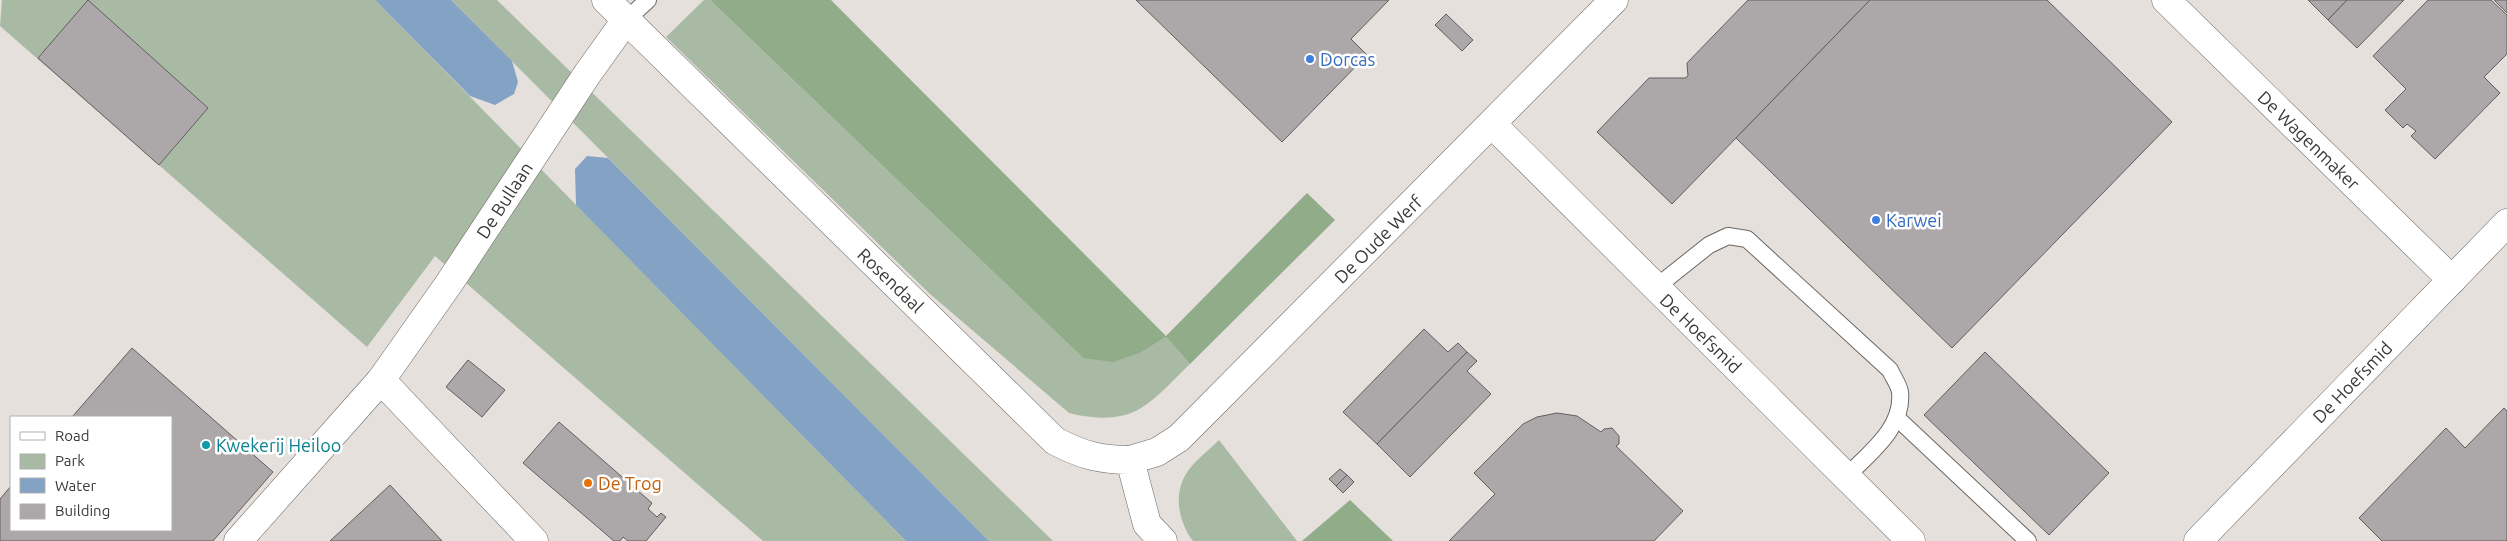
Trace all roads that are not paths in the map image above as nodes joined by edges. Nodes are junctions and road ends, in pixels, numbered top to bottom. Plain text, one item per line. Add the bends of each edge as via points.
1 (606, 0) edge
2 (648, 0) edge
3 (1614, 0) edge
4 (2166, 0) edge
5 (626, 20) junction
6 (1492, 124) junction
7 (2507, 222) edge
8 (2452, 280) junction
9 (1655, 288) junction
10 (381, 380) junction
11 (1898, 418) junction
12 (1130, 460) junction
13 (1847, 476) junction
14 (238, 541) edge
15 (534, 541) edge
16 (1163, 541) edge
17 (1911, 541) edge
18 (2028, 541) edge
19 (2198, 541) edge

1 - 5 street, Rosendaal
2 - 5 lane
3 - 6 street, De Oude Werf
4 - 8 street, De Wagenmaker
5 - 10 street, De Bullaan
5 - 12 street, Rosendaal via 1055,440 1079,453 1106,460
6 - 9 street, De Hoefsmid
6 - 12 street, De Oude Werf via 1179,438 1157,452
7 - 8 street, De Hoefsmid
8 - 19 street, De Hoefsmid
9 - 11 lane via 1709,244 1728,236 1747,239 1890,370 1900,391
9 - 13 street, De Hoefsmid
10 - 14 street, De Bullaan
10 - 15 street
11 - 13 lane
11 - 18 lane
12 - 16 street via 1148,524
13 - 17 street, De Hoefsmid

